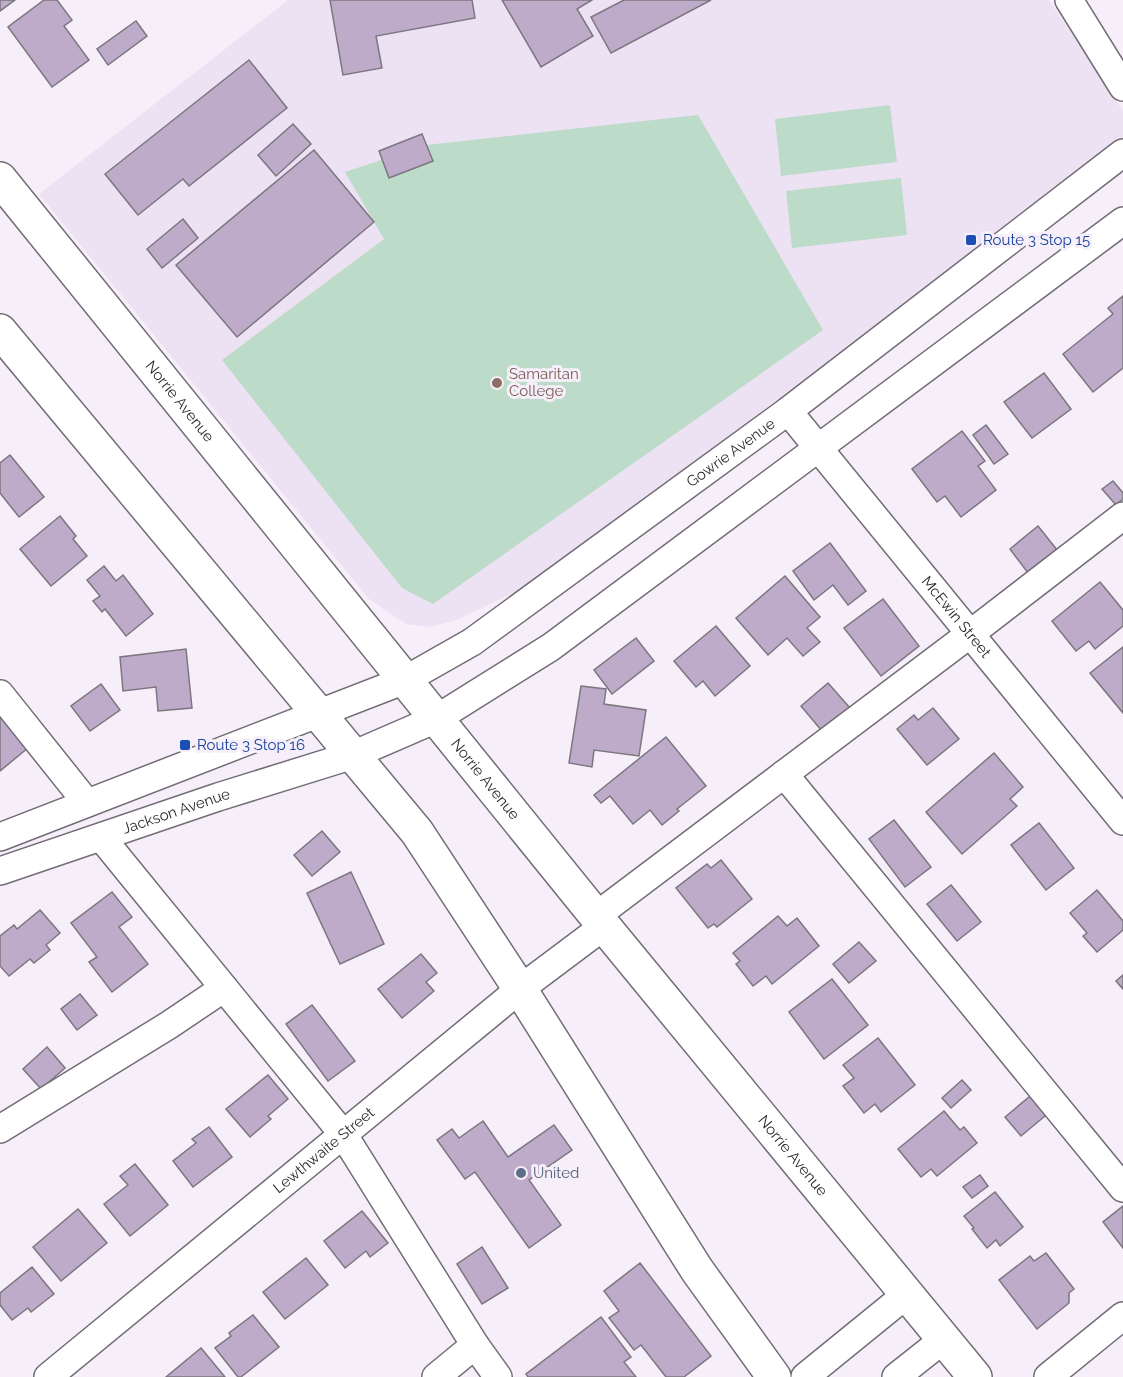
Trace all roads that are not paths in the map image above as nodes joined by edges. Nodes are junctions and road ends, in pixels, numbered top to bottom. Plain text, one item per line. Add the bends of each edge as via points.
1 (1069, 0) edge
2 (1123, 87) edge
3 (1123, 153) edge
4 (3, 189) edge
5 (1123, 221) edge
6 (0, 331) edge
7 (788, 411) junction
8 (819, 449) junction
9 (1123, 516) edge
10 (970, 634) junction
11 (405, 680) junction
12 (0, 694) edge
13 (317, 713) junction
14 (436, 719) junction
15 (352, 756) junction
16 (784, 774) junction
17 (87, 803) junction
18 (1123, 821) edge
19 (0, 837) edge
20 (101, 837) junction
21 (0, 871) edge
22 (600, 921) junction
23 (224, 988) junction
24 (520, 989) junction
25 (0, 1129) edge
26 (343, 1134) junction
27 (1123, 1188) edge
28 (907, 1294) junction
29 (1123, 1316) edge
30 (944, 1339) junction
31 (475, 1345) junction
32 (48, 1377) edge
33 (436, 1377) edge
34 (498, 1377) edge
35 (774, 1377) edge
36 (805, 1377) edge
37 (896, 1377) edge
38 (975, 1377) edge
39 (1048, 1377) edge

1 - 2 street
3 - 7 street, Gowrie Avenue
4 - 11 main road, Norrie Avenue
5 - 8 street
6 - 13 main road
7 - 8 street, McEwin Street
7 - 11 street, Gowrie Avenue via 472,642
8 - 10 street, McEwin Street
8 - 14 street via 551,647
9 - 10 street, Lewthwaite Street
10 - 16 street, Lewthwaite Street
10 - 18 street, McEwin Street
11 - 13 street, Gowrie Avenue
11 - 14 main road, Norrie Avenue
12 - 17 street
13 - 15 main road
13 - 17 street
14 - 15 street
14 - 22 main road, Norrie Avenue
15 - 20 street, Jackson Avenue
15 - 24 main road via 417,832
16 - 22 street, Lewthwaite Street
16 - 27 street
17 - 19 street
20 - 21 street, Jackson Avenue
20 - 23 street
22 - 24 street, Lewthwaite Street
22 - 28 main road, Norrie Avenue
23 - 25 street
23 - 26 street
24 - 26 street, Lewthwaite Street
24 - 35 main road via 697,1270
26 - 31 street
26 - 32 street, Lewthwaite Street
28 - 30 main road, Norrie Avenue
28 - 36 street
29 - 39 street
30 - 37 street
30 - 38 main road, Norrie Avenue
31 - 33 street
31 - 34 street

